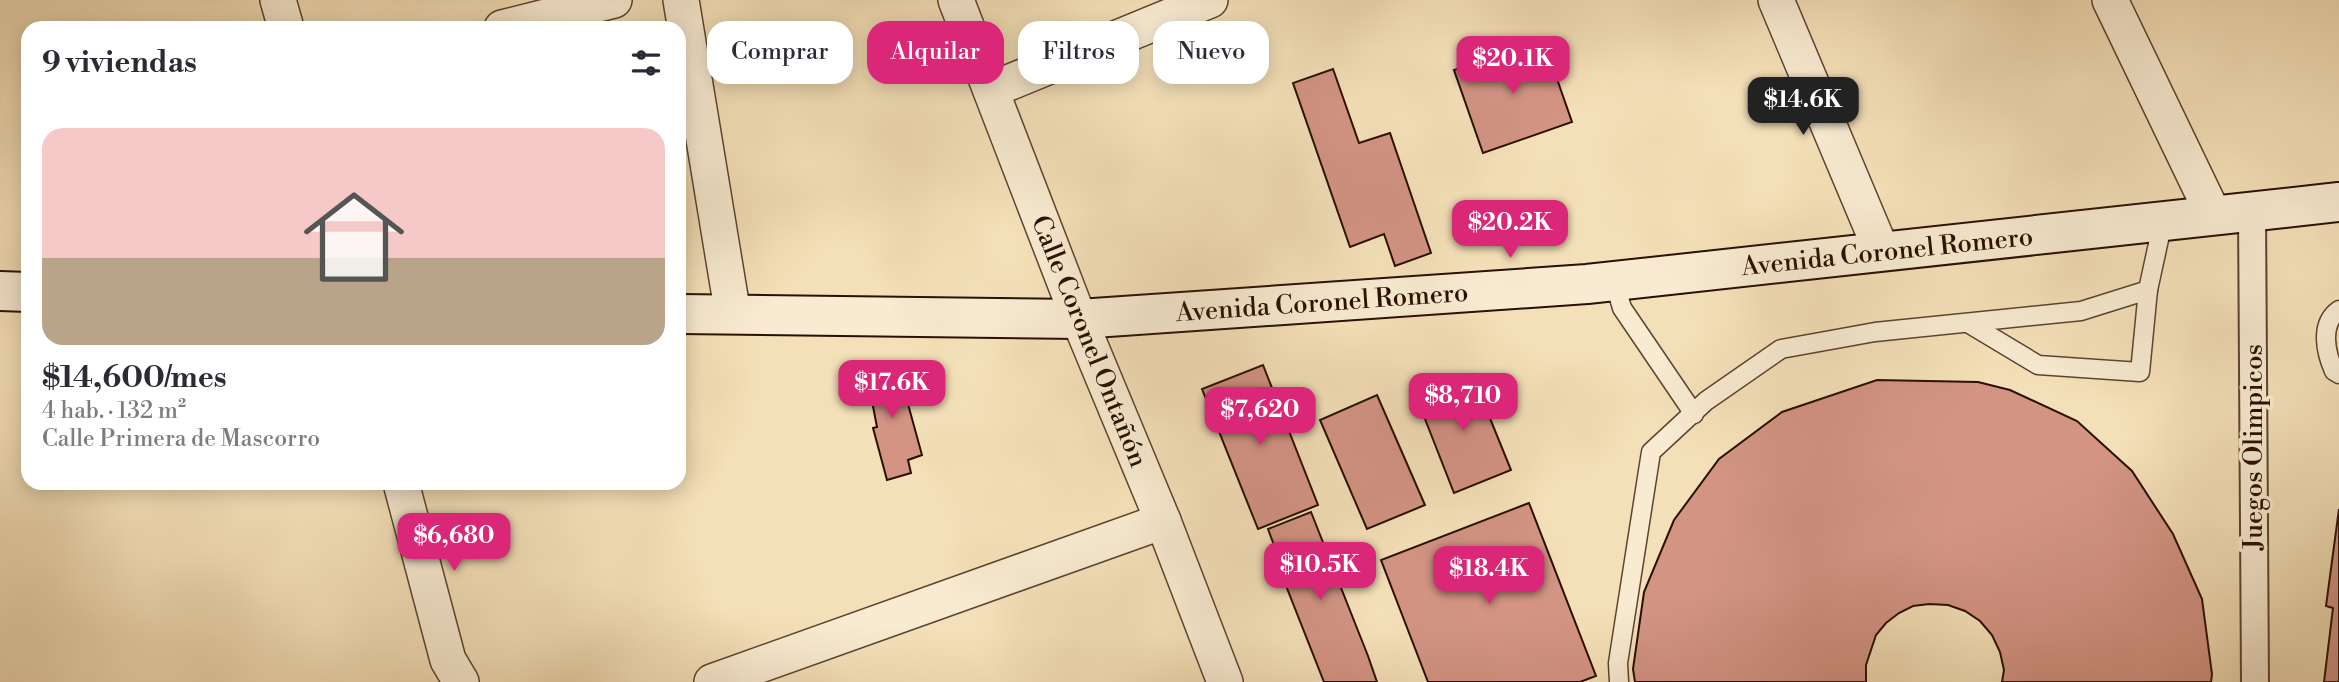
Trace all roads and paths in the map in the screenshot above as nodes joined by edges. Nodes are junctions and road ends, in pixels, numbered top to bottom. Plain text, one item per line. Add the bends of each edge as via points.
1 (278, 0) edge
2 (614, 0) edge
3 (681, 0) edge
4 (956, 0) edge
5 (1210, 0) edge
6 (1776, 0) edge
7 (2110, 0) edge
8 (284, 21) edge
9 (530, 21) edge
10 (684, 21) edge
11 (686, 30) edge
12 (991, 90) junction
13 (2339, 202) edge
14 (2252, 211) junction
15 (2214, 216) junction
16 (2163, 221) junction
17 (1882, 252) junction
18 (1614, 281) junction
19 (2148, 290) junction
20 (0, 291) edge
21 (21, 292) edge
22 (2339, 310) edge
23 (686, 314) edge
24 (733, 315) junction
25 (1079, 319) junction
26 (1968, 323) junction
27 (2339, 374) edge
28 (1693, 414) junction
29 (403, 490) edge
30 (1163, 521) junction
31 (461, 682) edge
32 (712, 682) edge
33 (1226, 682) edge
34 (1619, 682) edge
35 (2255, 682) edge

1 - 8 street
2 - 9 street
3 - 10 street
4 - 12 street, Calle Coronel Ontañón
5 - 12 street
6 - 17 street
7 - 15 street
11 - 24 street
12 - 25 street, Calle Coronel Ontañón
13 - 14 main road, Avenida Coronel Romero
14 - 15 main road, Avenida Coronel Romero
14 - 35 street, Juegos Olimpicos
15 - 16 main road, Avenida Coronel Romero
16 - 17 main road, Avenida Coronel Romero
16 - 19 lane
17 - 18 main road, Avenida Coronel Romero
18 - 25 main road, Avenida Coronel Romero
18 - 28 lane via 1622,307
19 - 26 lane via 2081,311
19 - 26 lane via 2140,372 2038,365
20 - 21 main road
22 - 27 lane via 2326,332 2326,353
23 - 24 main road, Avenida Coronel Romero
24 - 25 main road, Avenida Coronel Romero
25 - 30 street, Calle Coronel Ontañón
26 - 28 lane via 1875,332 1781,349
28 - 34 lane via 1651,452 1618,663
29 - 31 street via 448,660
30 - 32 street
30 - 33 street, Calle Coronel Ontañón

